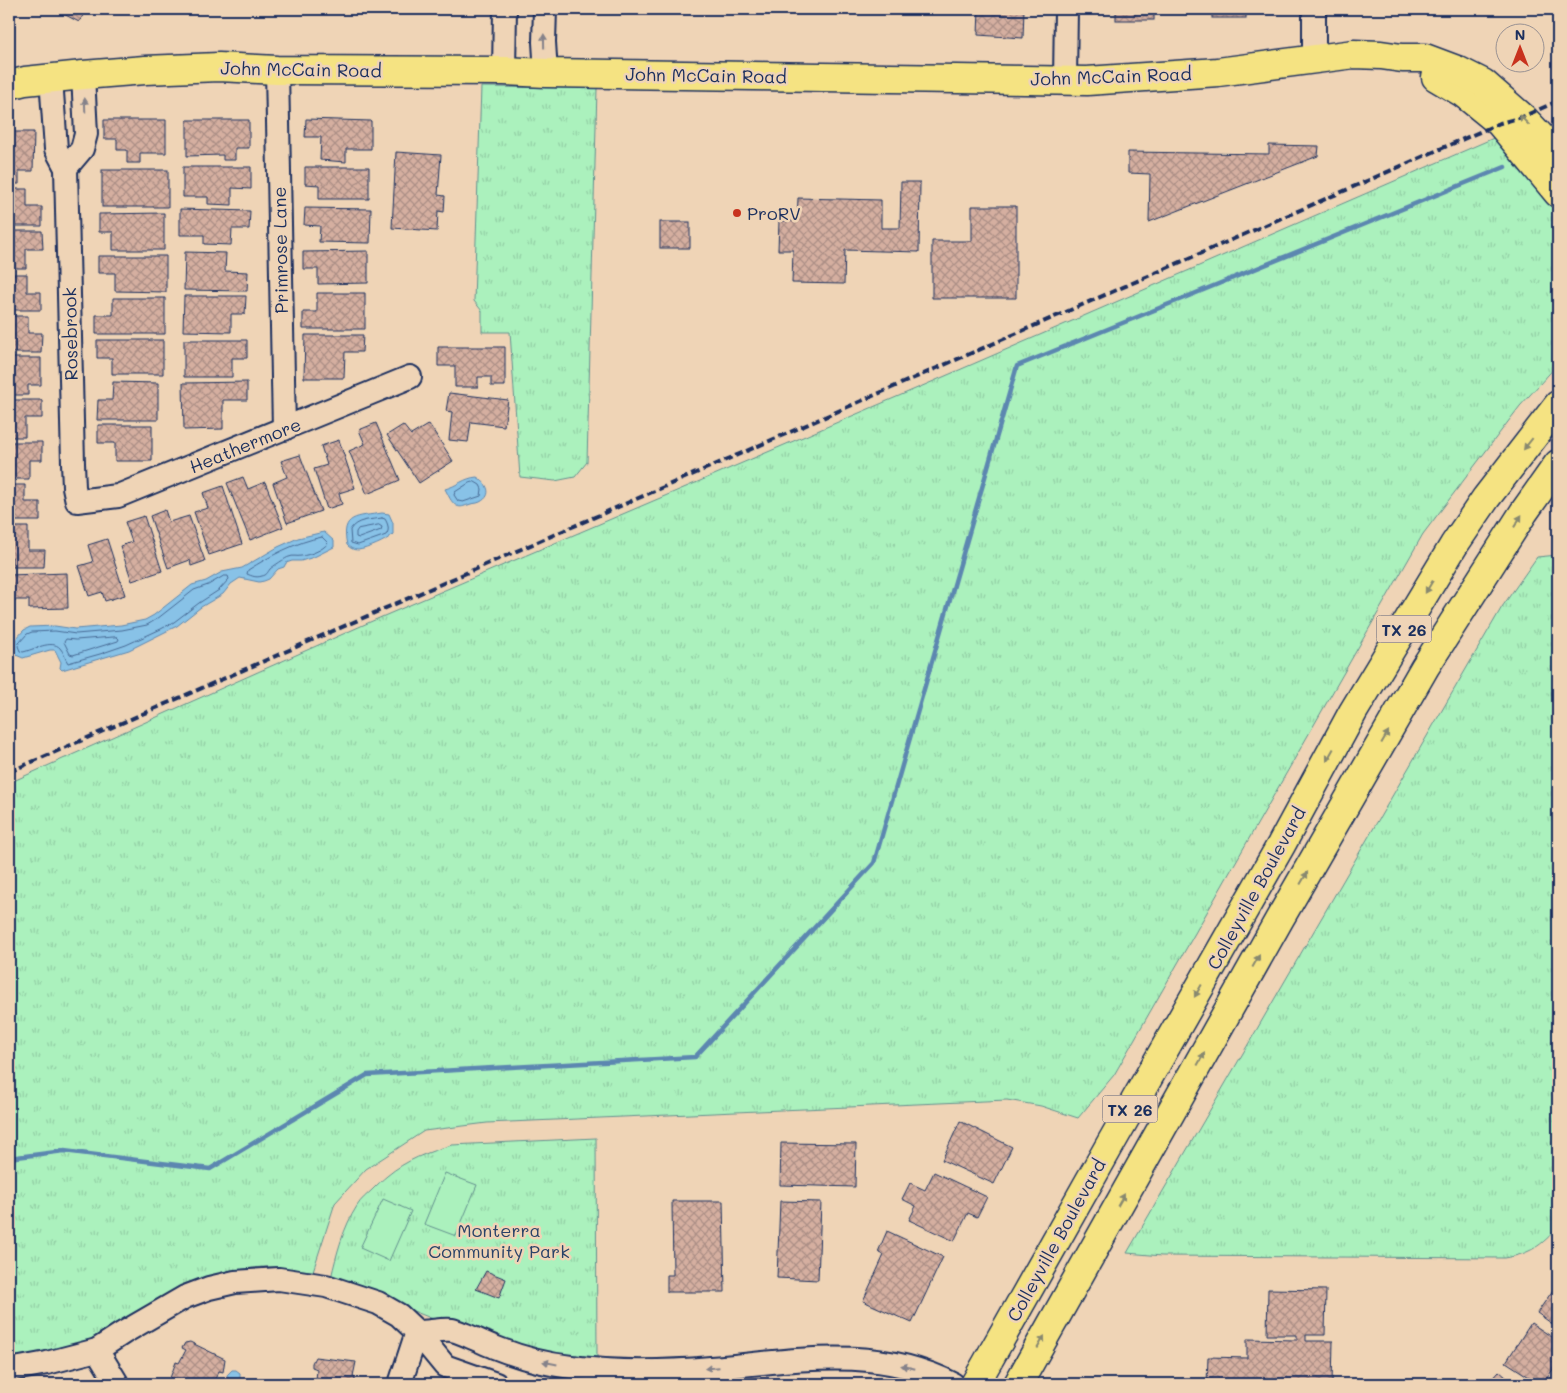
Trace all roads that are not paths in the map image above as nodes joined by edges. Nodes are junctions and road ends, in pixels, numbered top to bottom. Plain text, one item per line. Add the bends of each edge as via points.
1 (505, 9) edge
2 (545, 9) edge
3 (1066, 9) edge
4 (1314, 9) edge
5 (1402, 58) junction
6 (1314, 59) junction
7 (277, 70) junction
8 (504, 71) junction
9 (546, 73) junction
10 (83, 75) junction
11 (51, 78) junction
12 (1065, 80) junction
13 (9, 85) edge
14 (1558, 155) edge
15 (66, 168) junction
16 (1558, 193) edge
17 (410, 377) dead end
18 (1558, 405) edge
19 (284, 430) junction
20 (1558, 464) edge
21 (78, 501) joint
22 (1248, 903) junction
23 (1279, 920) junction
24 (417, 1332) junction
25 (97, 1350) junction
26 (9, 1370) edge
27 (746, 1374) edge
28 (117, 1382) dead end
29 (400, 1384) edge
30 (496, 1384) edge
31 (953, 1384) edge
32 (975, 1384) edge
33 (1018, 1384) edge

1 - 8 street
9 -> 2 street
3 - 12 street
4 - 6 street
5 - 6 main road, John McCain Road via 1354,54
14 -> 5 main road, John McCain Road via 1522,117 1483,84 1425,58
5 - 16 main road, John McCain Road via 1456,88 1500,123
6 - 12 main road, John McCain Road via 1218,72
7 - 8 main road, John McCain Road
7 - 10 main road, John McCain Road via 219,67
7 - 19 street, Primrose Lane
8 - 9 main road, John McCain Road
9 - 12 main road, John McCain Road
10 - 11 main road, John McCain Road
15 -> 10 street via 82,149 86,134
11 - 13 main road, John McCain Road
11 - 15 street, Rosebrook via 56,149
15 - 21 street, Rosebrook via 73,463
17 - 19 street, Heathermore
18 -> 22 main road, Colleyville Boulevard / TX 26 via 1454,545 1353,712
19 - 21 street, Heathermore via 118,496
23 -> 20 main road, Colleyville Boulevard / TX 26 via 1425,667
22 - 23 main road
22 -> 32 main road, Colleyville Boulevard / TX 26
33 -> 23 main road, Colleyville Boulevard / TX 26
24 - 25 street via 400,1315 378,1303 326,1286 264,1279 235,1282 185,1297
27 -> 24 street via 709,1368 628,1372 582,1368 520,1357 452,1330
24 - 29 street
24 - 30 street via 445,1366
25 - 26 street
25 - 28 street
31 -> 27 street via 918,1369 854,1358 823,1358

